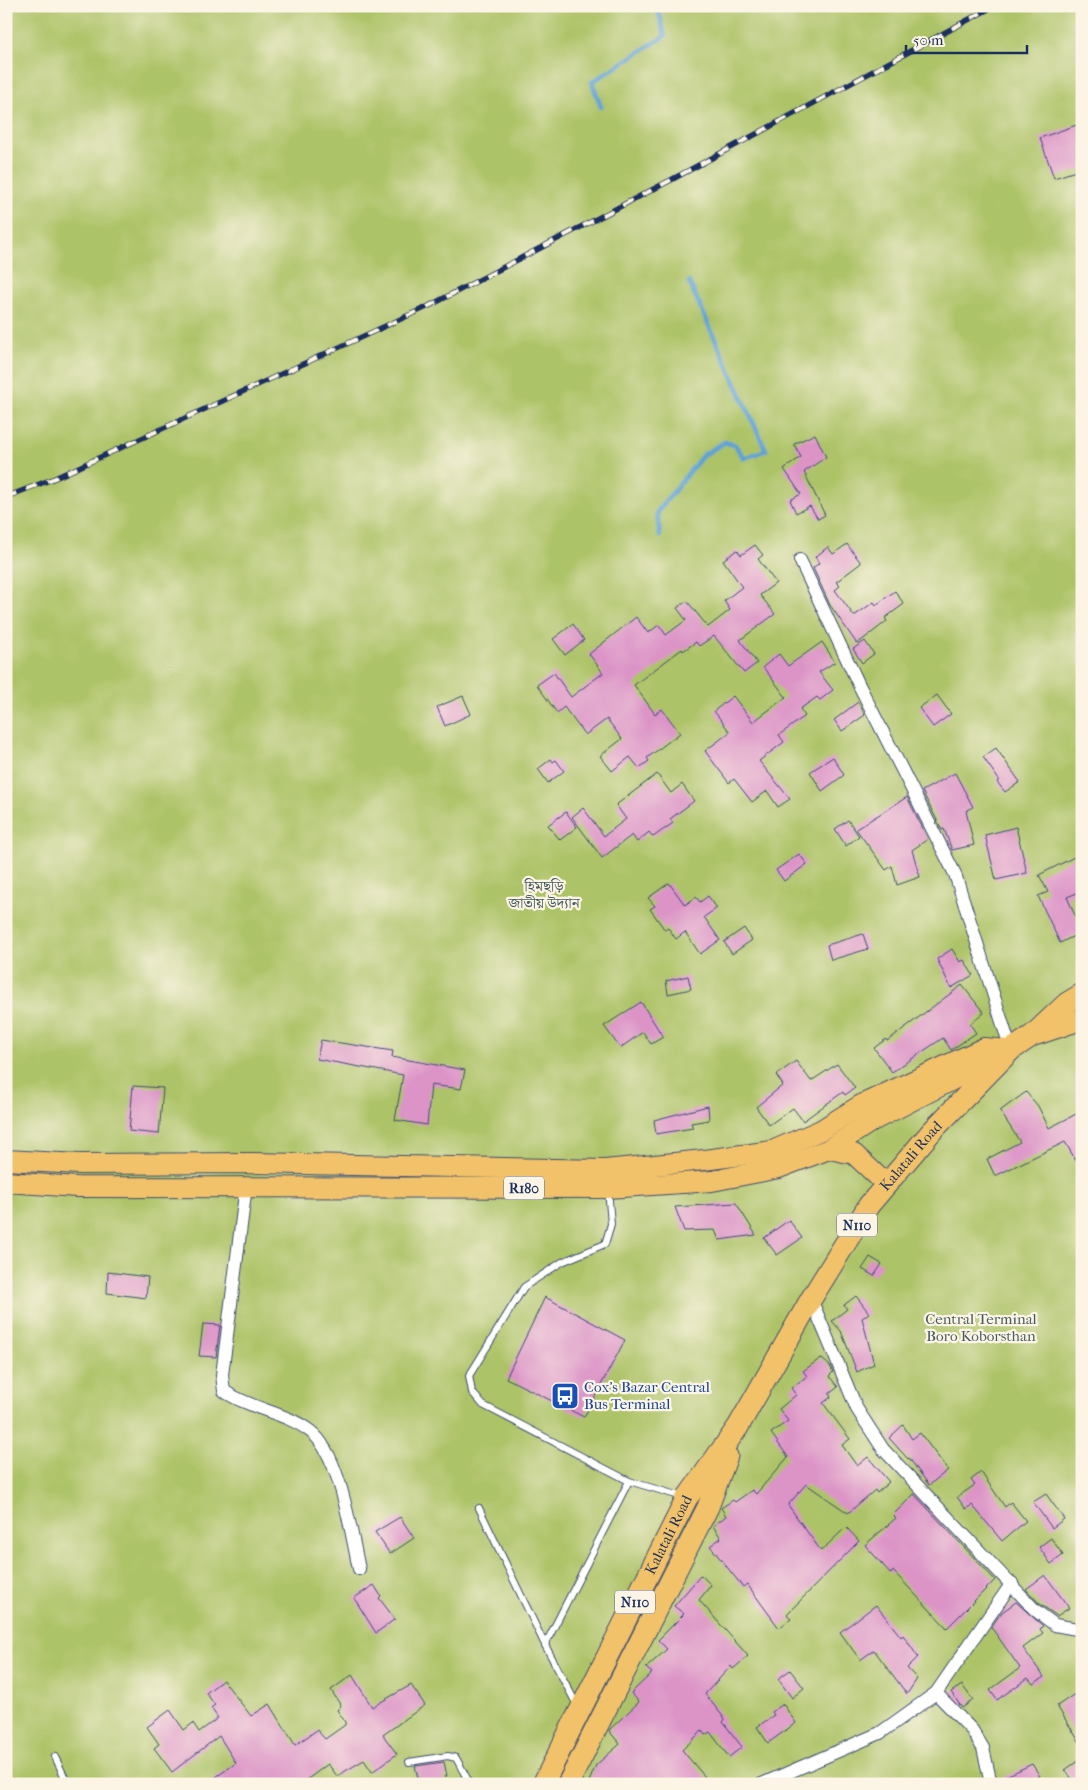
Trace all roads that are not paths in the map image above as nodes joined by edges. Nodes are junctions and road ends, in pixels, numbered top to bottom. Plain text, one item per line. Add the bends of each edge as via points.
1 (800, 560) dead end
2 (1082, 994) edge
3 (1082, 1019) edge
4 (1033, 1035) junction
5 (1011, 1050) junction
6 (829, 1149) junction
7 (6, 1160) edge
8 (6, 1182) edge
9 (886, 1184) junction
10 (246, 1186) junction
11 (608, 1188) junction
12 (811, 1299) junction
13 (628, 1481) junction
14 (697, 1503) junction
15 (479, 1508) dead end
16 (359, 1569) dead end
17 (1012, 1584) junction
18 (1082, 1630) edge
19 (546, 1645) junction
20 (936, 1693) junction
21 (586, 1722) junction
22 (55, 1757) dead end
23 (409, 1762) dead end
24 (68, 1784) edge
25 (470, 1784) edge
26 (543, 1784) edge
27 (568, 1784) edge
28 (762, 1784) edge
29 (991, 1784) edge

1 - 5 street via 955,874
2 - 4 highway, N110 via 1047,1020
3 - 4 highway, N110
4 - 5 highway, Kalatali Road / N110
5 - 6 main road, R180 via 872,1121
5 - 7 main road, R180 via 984,1048 861,1105 821,1130 772,1151 704,1160 605,1170 252,1163 80,1164
5 - 9 highway, Kalatali Road / N110 via 932,1131
6 - 9 main road via 854,1154
6 - 11 main road, R180 via 779,1168 712,1181
8 - 10 main road, R180 via 77,1187
9 - 12 highway, Kalatali Road / N110 via 869,1205
10 - 11 main road, R180
10 - 16 street via 222,1375 224,1391 237,1400 310,1431 327,1449 338,1480
11 - 13 lane via 611,1224 605,1244 562,1262 524,1287 469,1376 472,1392 483,1405
12 - 14 highway, Kalatali Road / N110
12 - 17 street via 857,1409 883,1449
13 - 14 lane
13 - 19 lane
14 - 21 highway, Kalatali Road / N110
15 - 19 lane
17 - 18 street via 1035,1610 1054,1625
17 - 20 street
19 - 21 lane
20 - 28 street via 880,1733
20 - 29 street via 972,1730 983,1748
21 - 26 highway, Kalatali Road / N110
21 - 27 highway, Kalatali Road / N110
22 - 24 lane
23 - 25 lane via 448,1756 456,1758

